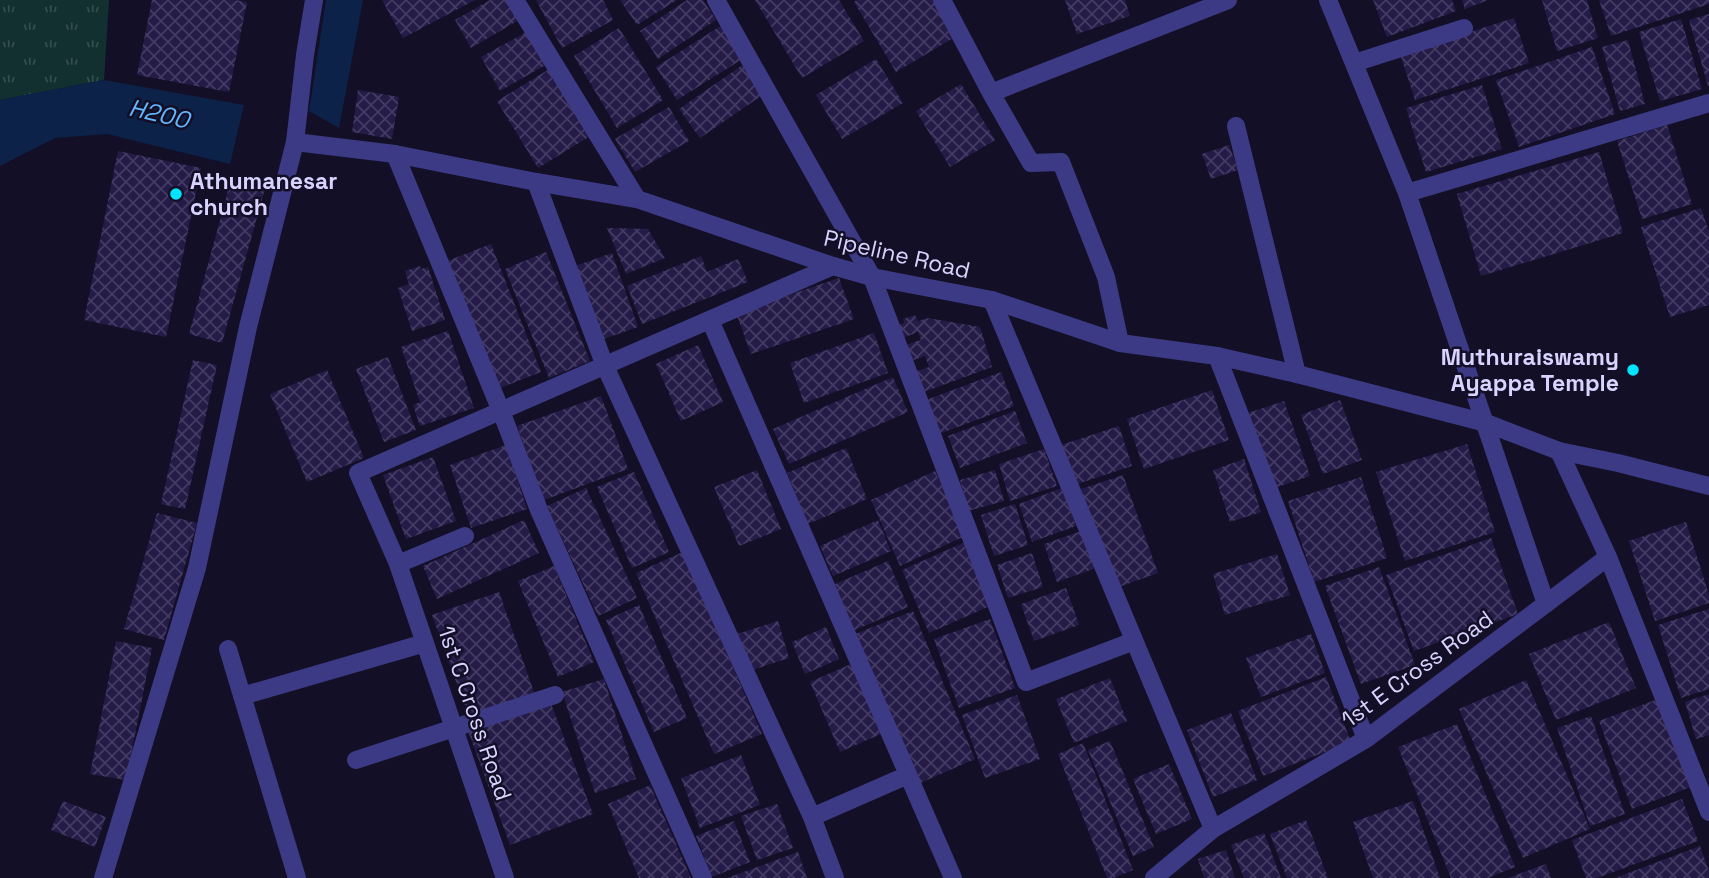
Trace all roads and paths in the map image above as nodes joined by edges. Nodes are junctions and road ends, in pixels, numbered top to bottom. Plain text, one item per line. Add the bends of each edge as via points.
1 (314, 0) edge
2 (515, 0) edge
3 (716, 0) edge
4 (942, 0) edge
5 (1228, 0) edge
6 (1328, 0) edge
7 (1464, 28) dead end
8 (1354, 63) junction
9 (991, 93) junction
10 (1709, 103) edge
11 (1236, 127) dead end
12 (295, 142) junction
13 (395, 154) junction
14 (536, 182) junction
15 (1407, 193) junction
16 (637, 199) junction
17 (833, 266) junction
18 (872, 277) junction
19 (992, 300) junction
20 (710, 320) junction
21 (1120, 343) junction
22 (1217, 356) junction
23 (605, 366) junction
24 (1297, 374) junction
25 (501, 411) junction
26 (1486, 423) junction
27 (1559, 451) junction
28 (1709, 486) edge
29 (465, 536) dead end
30 (1608, 557) junction
31 (398, 564) junction
32 (1546, 604) junction
33 (1135, 641) junction
34 (425, 643) junction
35 (228, 649) dead end
36 (555, 695) dead end
37 (242, 696) junction
38 (454, 728) junction
39 (1366, 739) junction
40 (356, 760) dead end
41 (908, 775) junction
42 (1709, 812) edge
43 (812, 817) junction
44 (1213, 829) junction
45 (103, 878) edge
46 (297, 878) edge
47 (505, 878) edge
48 (703, 878) edge
49 (835, 878) edge
50 (953, 878) edge
51 (1154, 878) edge

1 - 12 street
2 - 16 street
3 - 18 street
4 - 9 street
5 - 9 street
6 - 8 street
7 - 8 street
8 - 15 street
9 - 21 street via 1031,163 1061,162 1105,277
10 - 15 street
11 - 24 street
12 - 13 street, Pipeline Road
12 - 45 street via 248,327 197,568
13 - 14 street, Pipeline Road
13 - 25 street
14 - 16 street, Pipeline Road
14 - 23 street
15 - 26 street
16 - 17 street, Pipeline Road
17 - 18 street, Pipeline Road
17 - 20 street
18 - 19 street, Pipeline Road
18 - 33 street via 1026,682
19 - 21 street, Pipeline Road
19 - 33 street
20 - 23 street
20 - 41 street
21 - 22 street, Pipeline Road
22 - 24 street, Pipeline Road
22 - 39 street
23 - 25 street
23 - 43 street
24 - 26 street, Pipeline Road
25 - 31 street, 1st C Cross Road via 358,473
25 - 48 street via 539,510
26 - 27 street, Pipeline Road
26 - 32 street
27 - 28 street
27 - 30 street
29 - 31 street
30 - 32 street, 1st E Cross Road
30 - 42 street
31 - 34 street, 1st C Cross Road
32 - 39 street, 1st E Cross Road
33 - 44 street
34 - 37 street
34 - 38 street, 1st C Cross Road
35 - 37 street
36 - 38 street
37 - 46 street
38 - 40 street
38 - 47 street, 1st C Cross Road
39 - 44 street, 1st E Cross Road
41 - 43 street
41 - 50 street
43 - 49 street
44 - 51 street, 1st E Cross Road

